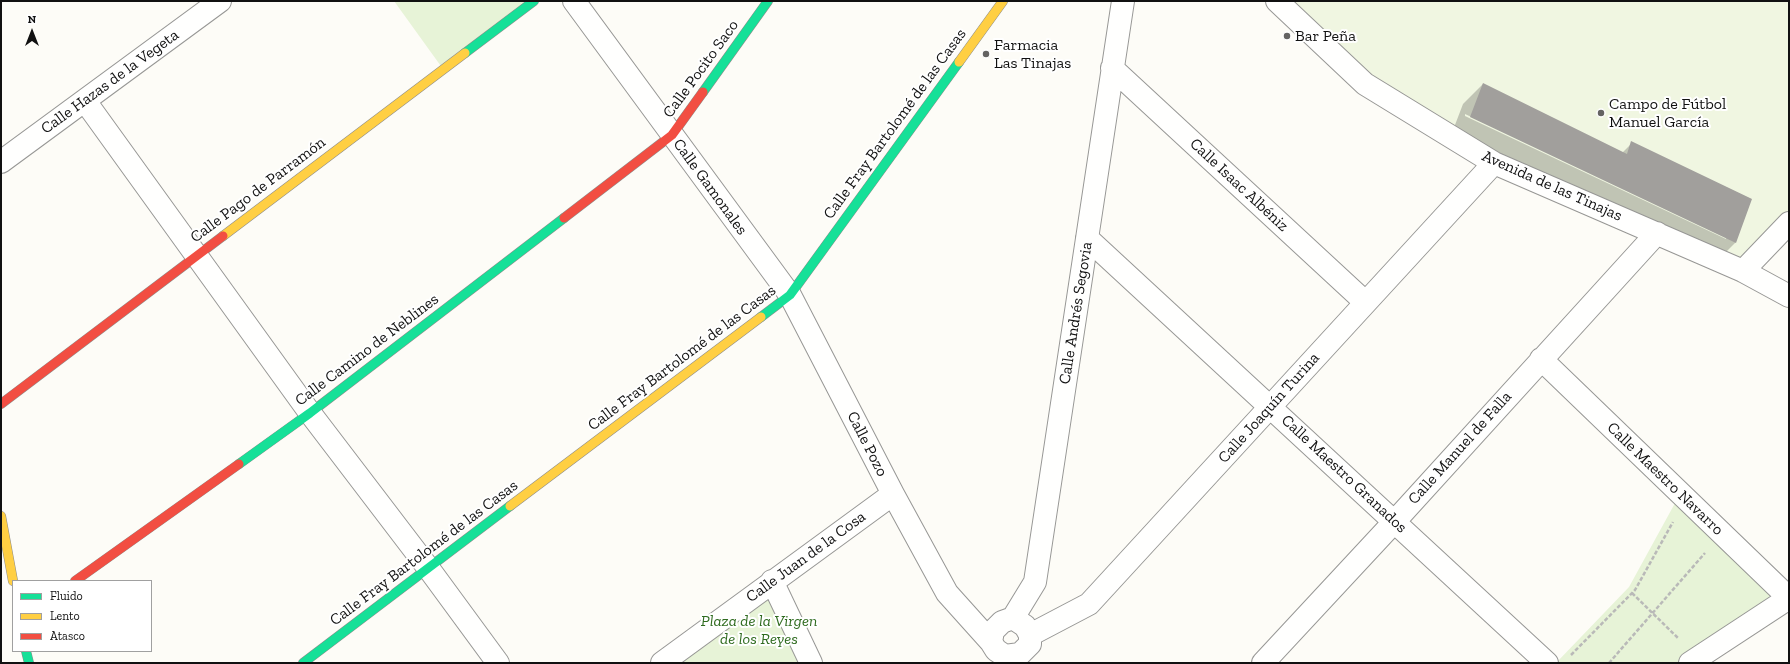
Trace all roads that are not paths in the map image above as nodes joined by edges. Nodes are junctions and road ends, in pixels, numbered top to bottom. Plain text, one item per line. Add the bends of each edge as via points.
1 (220, 1) edge
2 (534, 1) edge
3 (574, 1) edge
4 (768, 1) edge
5 (1003, 1) edge
6 (1123, 1) edge
7 (1277, 1) edge
8 (1112, 68) junction
9 (85, 101) junction
10 (672, 135) junction
11 (1, 162) edge
12 (1494, 163) junction
13 (1789, 223) edge
14 (1657, 233) junction
15 (1087, 238) junction
16 (197, 255) junction
17 (1743, 271) junction
18 (790, 295) junction
19 (1789, 296) edge
20 (1365, 302) junction
21 (1541, 359) junction
22 (1, 404) edge
23 (1270, 407) junction
24 (310, 413) junction
25 (893, 494) junction
26 (1, 516) edge
27 (1395, 521) junction
28 (429, 569) junction
29 (13, 580) edge
30 (76, 580) edge
31 (772, 581) junction
32 (947, 593) junction
33 (1789, 598) edge
34 (1008, 620) junction
35 (1030, 635) junction
36 (991, 642) junction
37 (26, 652) edge
38 (1022, 658) edge
39 (1694, 660) edge
40 (29, 663) edge
41 (303, 663) edge
42 (498, 663) edge
43 (662, 663) edge
44 (811, 663) edge
45 (1263, 663) edge
46 (1547, 663) edge

1 - 9 street, Calle Hazas de la Vegeta
2 - 16 street, Calle Pago de Parramón
3 - 10 street, Calle Gamonales
4 - 10 street, Calle Pocito Saco
5 - 18 street, Calle Fray Bartolomé de las Casas
6 - 8 street, Calle Andrés Segovia
7 - 12 street, Avenida de las Tinajas via 1365,84
8 - 15 street, Calle Andrés Segovia
8 - 20 street, Calle Isaac Albéniz
9 - 11 street, Calle Hazas de la Vegeta
9 - 16 street
10 - 18 street, Calle Gamonales
10 - 24 street, Calle Camino de Neblines
12 - 14 street, Avenida de las Tinajas
12 - 20 street, Calle Joaquín Turina
13 - 17 street
14 - 17 street, Avenida de las Tinajas
14 - 21 street, Calle Manuel de Falla
15 - 23 street, Calle Maestro Granados
15 - 34 street, Calle Andrés Segovia via 1035,582
16 - 22 street, Calle Pago de Parramón
16 - 24 street
17 - 19 street, Avenida de las Tinajas
18 - 25 street, Calle Pozo
18 - 28 street, Calle Fray Bartolomé de las Casas
20 - 23 street, Calle Joaquín Turina
21 - 27 street, Calle Manuel de Falla
21 - 33 street, Calle Maestro Navarro
23 - 27 street, Calle Maestro Granados
23 - 35 street, Calle Joaquín Turina via 1089,604
24 - 28 street
24 - 30 street, Calle Camino de Neblines
25 - 31 street, Calle Juan de la Cosa
25 - 32 street, Calle Pozo
26 - 29 street
27 - 45 street, Calle Manuel de Falla
27 - 46 street, Calle Maestro Granados
28 - 41 street, Calle Fray Bartolomé de las Casas
28 - 42 street
31 - 43 street, Calle Juan de la Cosa
31 - 44 street
32 - 34 street
32 - 36 street, Calle Pozo
33 - 39 street
34 - 35 street via 1025,626
34 - 36 street via 993,630
35 - 38 street via 1030,644
36 - 38 street via 996,650 1006,656
37 - 40 street

